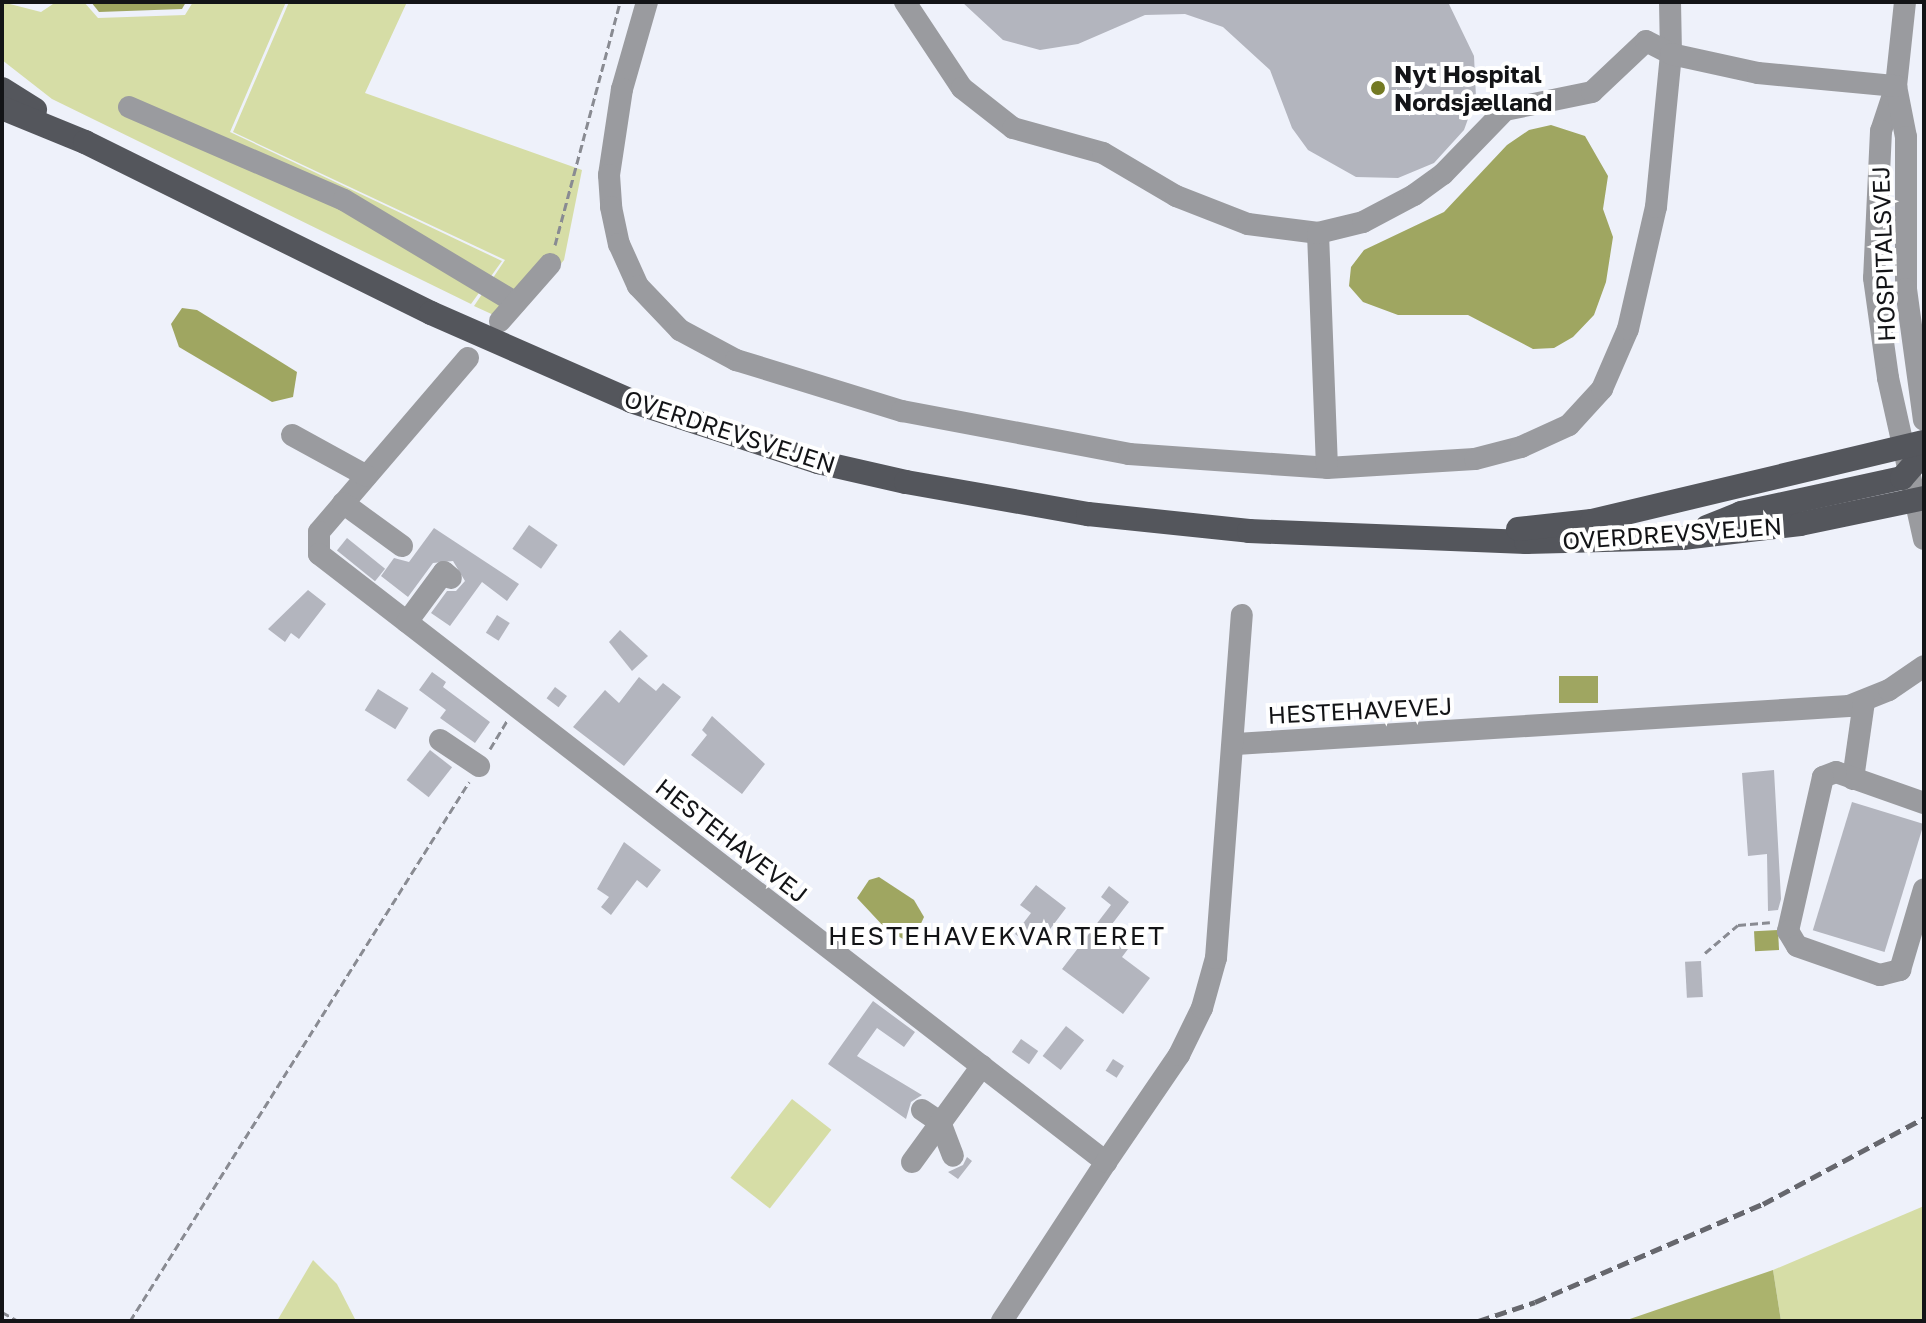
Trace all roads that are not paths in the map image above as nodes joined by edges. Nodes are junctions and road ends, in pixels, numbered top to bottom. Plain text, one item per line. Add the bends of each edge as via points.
1 (647, 2) edge
2 (905, 2) edge
3 (1670, 2) edge
4 (1905, 2) edge
5 (1671, 54) junction
6 (1896, 86) junction
7 (2, 89) edge
8 (129, 107) dead end
9 (2, 108) edge
10 (85, 142) junction
11 (1318, 233) junction
12 (550, 264) road end
13 (516, 303) junction
14 (500, 321) dead end
15 (468, 358) dead end
16 (1924, 420) edge
17 (292, 435) dead end
18 (1917, 448) edge
19 (1327, 468) junction
20 (367, 476) junction
21 (1917, 489) edge
22 (343, 503) junction
23 (1428, 536) junction
24 (1924, 539) edge
25 (402, 546) dead end
26 (451, 578) dead end
27 (1242, 615) dead end
28 (407, 622) junction
29 (1924, 666) edge
30 (1864, 702) junction
31 (440, 740) dead end
32 (1236, 744) junction
33 (479, 766) road end
34 (1853, 779) junction
35 (1924, 803) edge
36 (1924, 889) edge
37 (982, 1066) junction
38 (931, 1116) junction
39 (953, 1156) dead end
40 (912, 1162) dead end
41 (1106, 1162) junction
42 (1002, 1321) edge

1 - 19 street via 622,89 609,175 611,207 619,244 638,286 680,330 736,360 902,411 1129,454
2 - 11 street via 962,88 1013,128 1103,153 1176,196 1248,224
3 - 5 street
4 - 6 street, HOSPITALSVEJ
5 - 6 street via 1758,73
5 - 11 street via 1646,41 1592,92 1505,110 1443,174 1414,195 1363,222
5 - 19 street via 1656,207 1628,329 1602,389 1569,425 1521,447 1475,459
6 - 16 street, HOSPITALSVEJ via 1906,137 1906,289
6 - 18 street, HOSPITALSVEJ via 1881,131 1874,278
7 - 10 main road, OVERDREVSVEJEN
8 - 13 street via 344,200
9 - 10 main road, OVERDREVSVEJEN
10 - 23 main road, OVERDREVSVEJEN via 546,365 704,428 818,462 1088,514 1249,531
11 - 19 street
12 - 13 street
13 - 14 street
15 - 20 street, HESTEHAVEVEJ
17 - 20 street
18 - 21 main road
18 - 23 main road, OVERDREVSVEJEN via 1592,521
20 - 22 street, HESTEHAVEVEJ
21 - 23 main road, OVERDREVSVEJEN via 1741,513 1683,538 1592,543
21 - 24 street
22 - 25 street
22 - 28 street, HESTEHAVEVEJ via 315,539 319,554
26 - 28 street via 444,572
27 - 32 street
28 - 37 street, HESTEHAVEVEJ
29 - 30 street, HESTEHAVEVEJ
30 - 32 street, HESTEHAVEVEJ
30 - 34 street
31 - 33 street
32 - 41 street via 1216,958 1202,1008 1179,1055
34 - 35 street
34 - 36 street via 1836,772 1823,777 1815,792 1788,931 1797,946 1880,975 1900,970
37 - 38 street
37 - 41 street, HESTEHAVEVEJ
38 - 39 street
38 - 40 street
41 - 42 street

